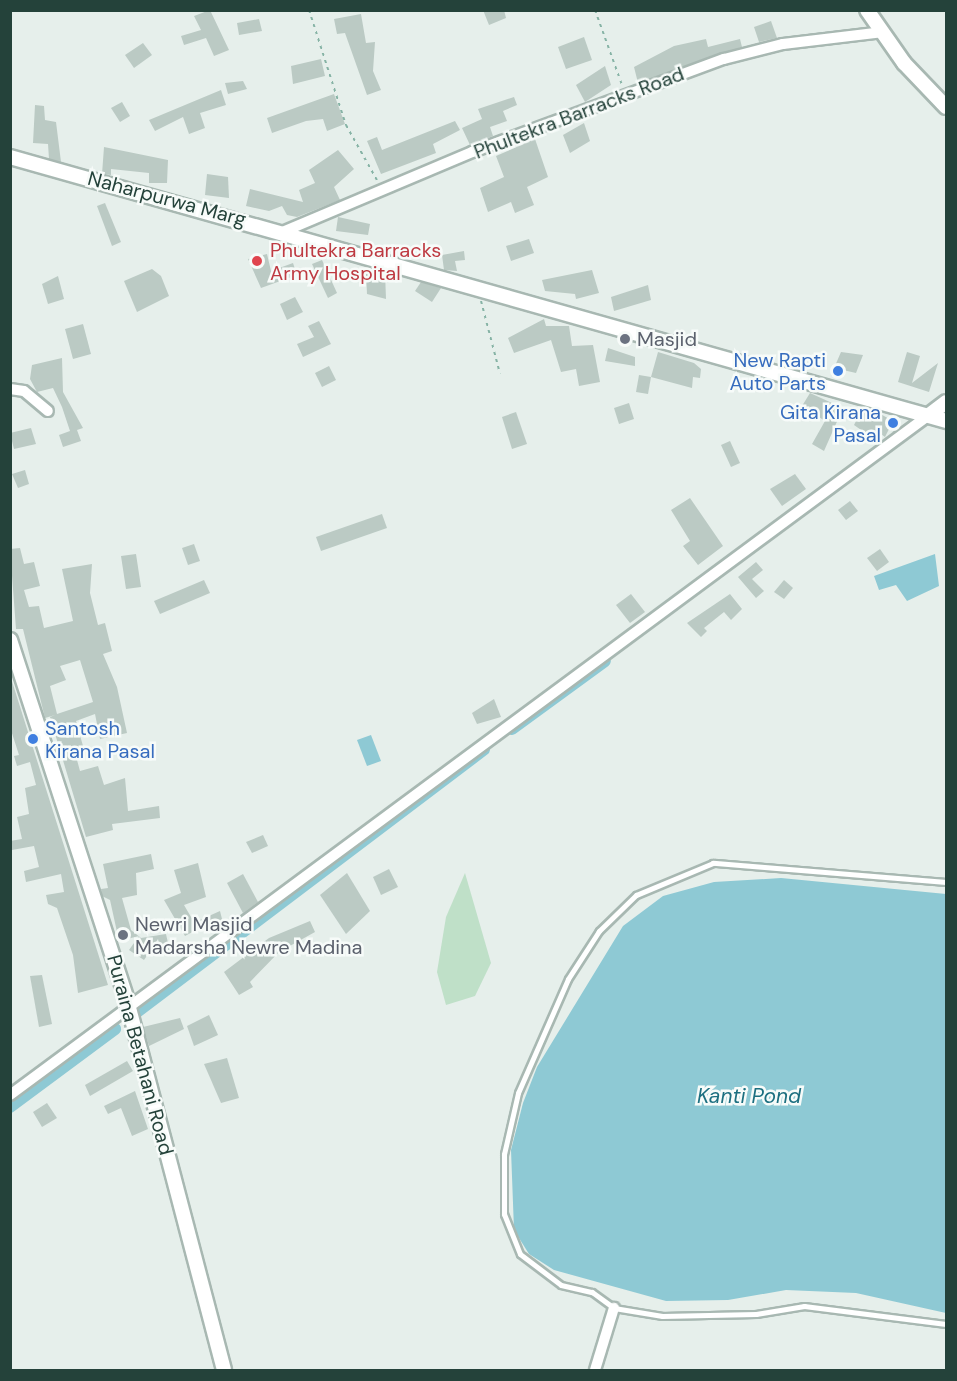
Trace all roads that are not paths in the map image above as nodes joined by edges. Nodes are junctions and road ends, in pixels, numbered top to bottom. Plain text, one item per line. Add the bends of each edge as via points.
1 (867, 10) edge
2 (883, 32) junction
3 (946, 107) edge
4 (10, 157) edge
5 (285, 231) junction
6 (10, 389) edge
7 (946, 402) edge
8 (48, 411) dead end
9 (928, 415) junction
10 (946, 421) edge
11 (10, 640) edge
12 (946, 882) edge
13 (128, 1004) junction
14 (10, 1095) edge
15 (614, 1308) junction
16 (946, 1324) edge
17 (224, 1371) edge
18 (596, 1371) edge

1 - 2 main road
2 - 3 main road
2 - 5 street, Phultekra Barracks Road via 783,44 625,93
4 - 5 main road, Naharpurwa Marg
5 - 9 main road, Naharpurwa Marg via 479,293
6 - 8 street via 24,391
7 - 9 main road
9 - 10 main road, Naharpurwa Marg
9 - 13 street
11 - 13 main road, Puraina Betahani Road
12 - 15 lane via 712,863 636,895 599,931 568,979 518,1093 504,1154 504,1214 520,1254 561,1284 592,1292
13 - 14 street
13 - 17 main road, Puraina Betahani Road
15 - 16 lane via 662,1316 756,1314 804,1306
15 - 18 street

